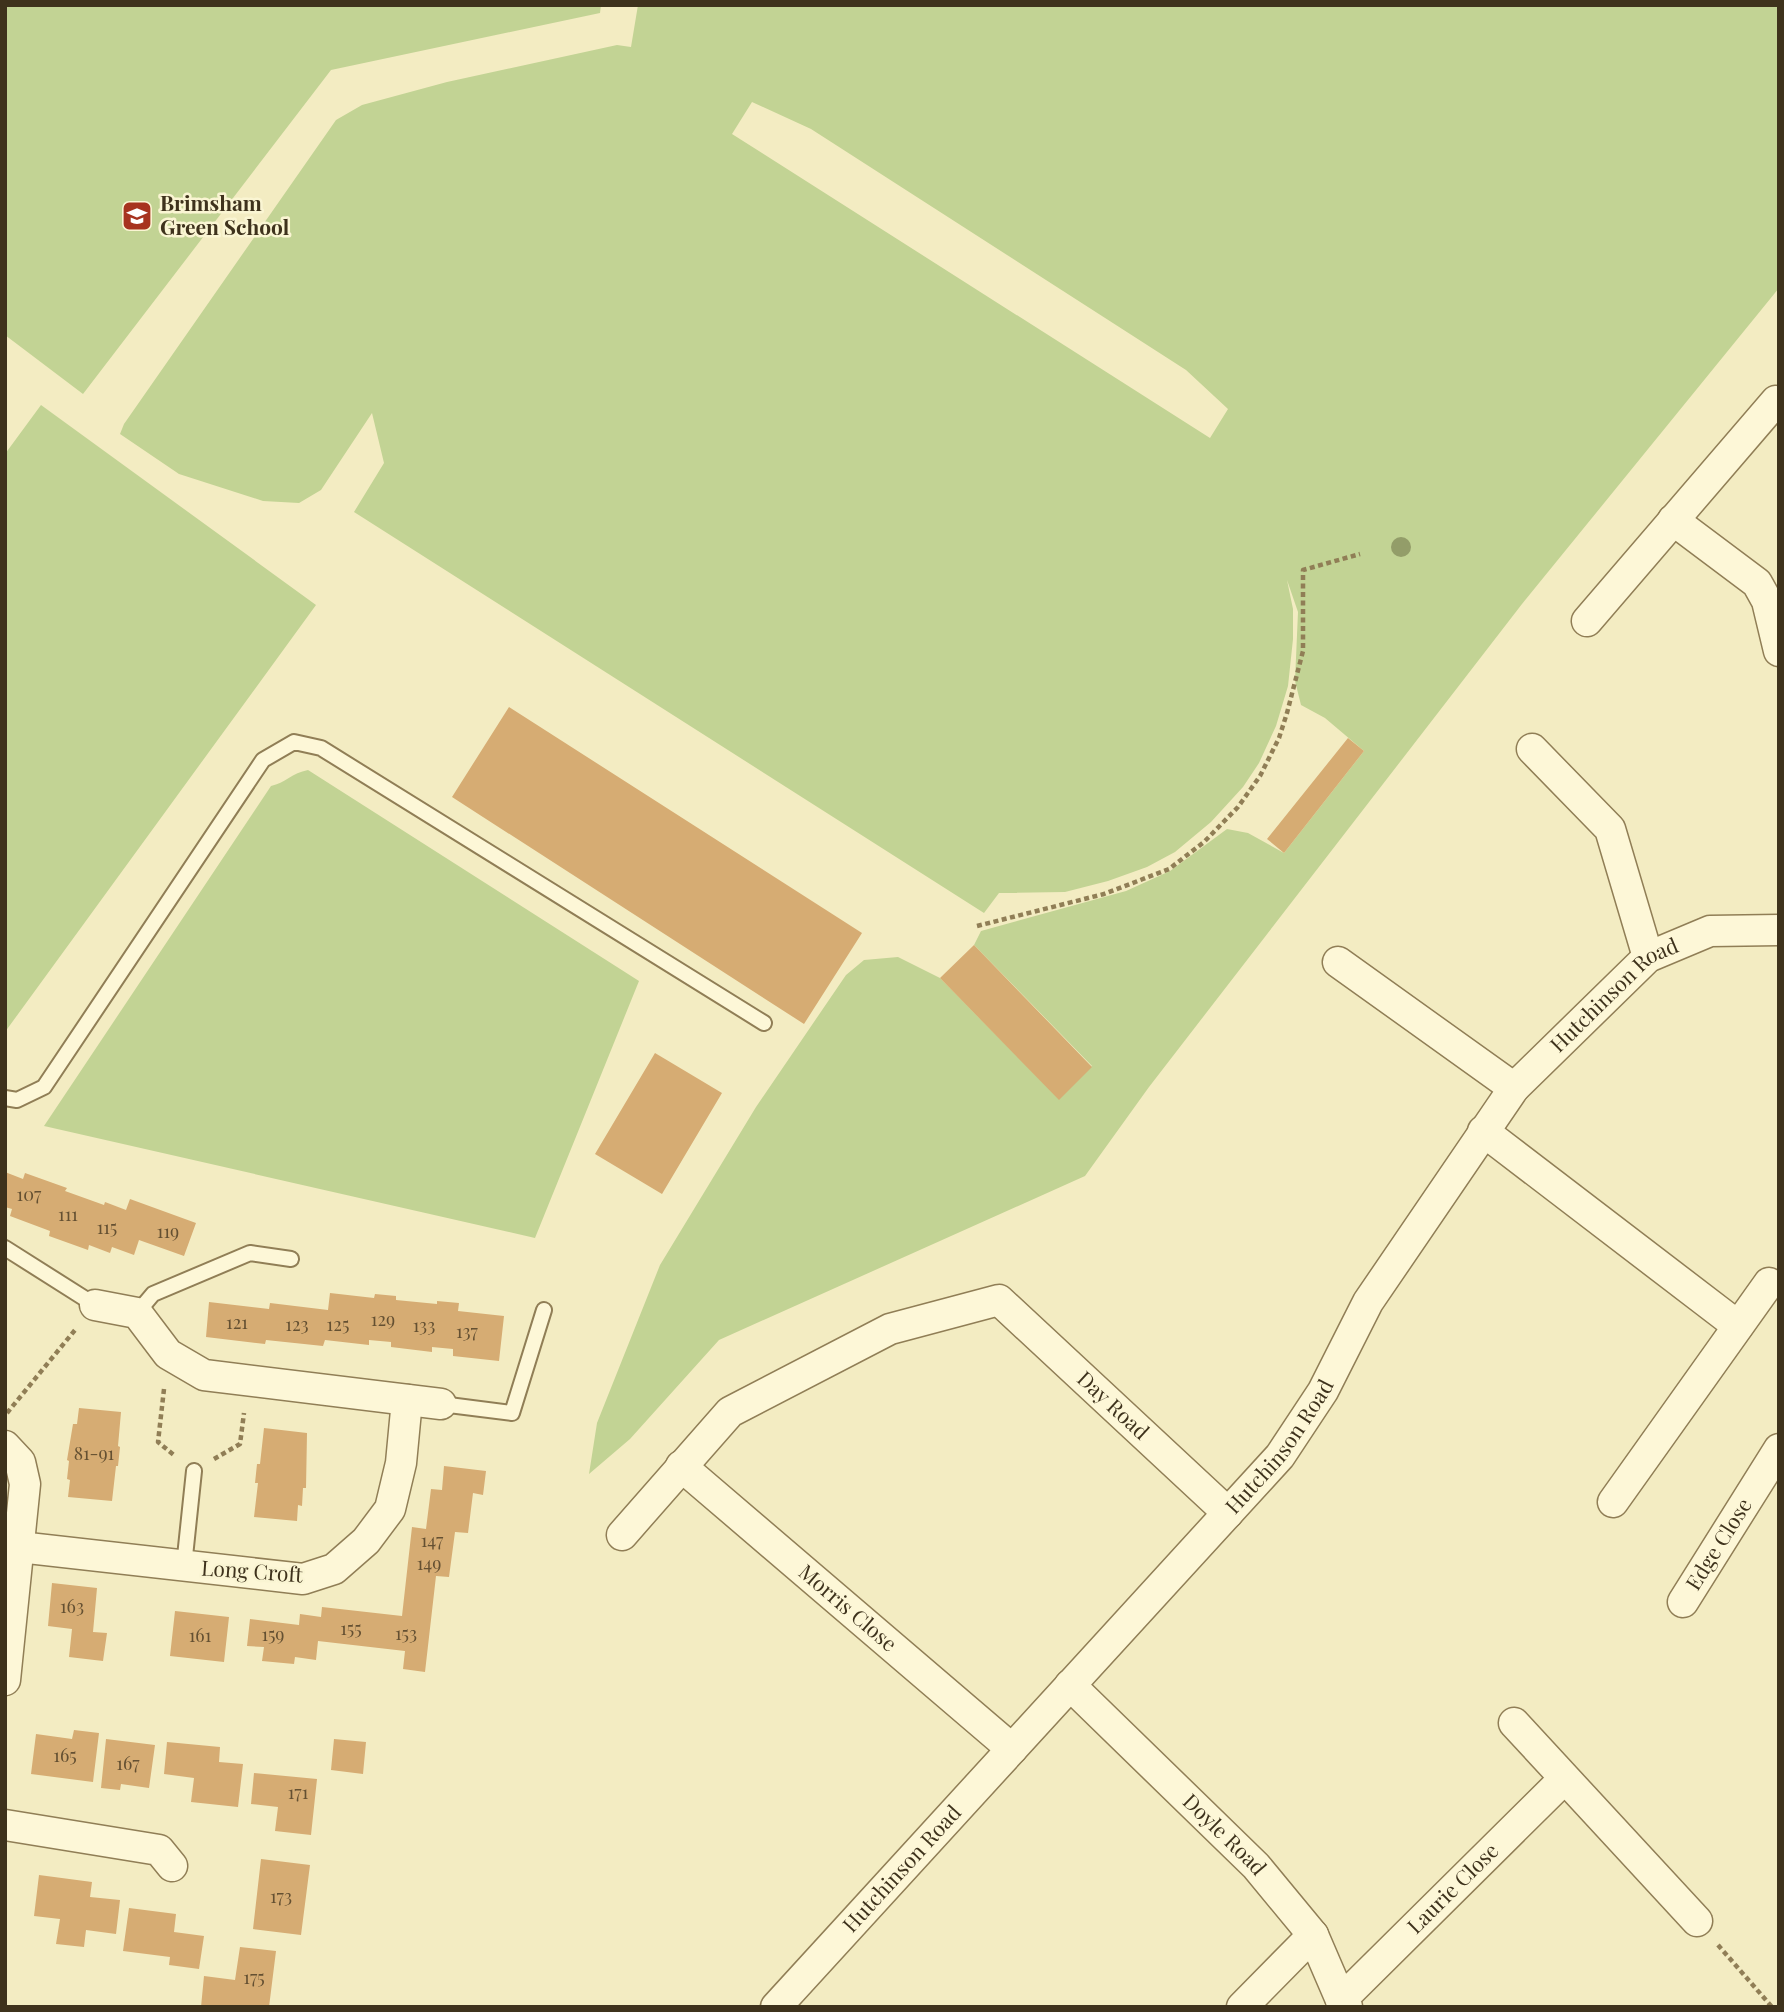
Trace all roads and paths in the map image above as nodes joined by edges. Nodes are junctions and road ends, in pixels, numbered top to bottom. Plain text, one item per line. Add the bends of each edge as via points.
1 (1776, 401) dead end
2 (1673, 520) junction
3 (1360, 554) dead end
4 (1587, 621) dead end
5 (1779, 651) edge
6 (1532, 750) dead end
7 (977, 926) dead end
8 (1779, 930) edge
9 (1648, 957) junction
10 (1338, 962) dead end
11 (764, 1023) dead end
12 (1514, 1088) junction
13 (5, 1098) edge
14 (1483, 1131) junction
15 (5, 1248) edge
16 (291, 1259) dead end
17 (1769, 1283) dead end
18 (95, 1305) junction
19 (544, 1310) dead end
20 (137, 1313) junction
21 (1738, 1326) junction
22 (168, 1354) junction
23 (248, 1381) junction
24 (407, 1401) junction
25 (441, 1404) joint
26 (5, 1415) edge
27 (5, 1447) edge
28 (1775, 1461) edge
29 (681, 1466) junction
30 (194, 1471) junction
31 (1613, 1502) dead end
32 (1228, 1513) junction
33 (622, 1535) dead end
34 (19, 1547) junction
35 (184, 1566) junction
36 (1683, 1602) dead end
37 (5, 1680) edge
38 (1070, 1685) junction
39 (1514, 1723) dead end
40 (1012, 1749) junction
41 (1564, 1779) junction
42 (5, 1825) edge
43 (172, 1866) dead end
44 (1697, 1921) joint
45 (1313, 1935) junction
46 (1344, 2003) edge
47 (776, 2007) edge
48 (1242, 2007) edge
49 (1772, 2007) edge

1 - 2 street
2 - 4 street
2 - 5 street via 1757,583 1767,601
3 - 7 path via 1303,570 1302,659 1279,738 1238,807 1204,842 1169,869 1104,894
6 - 9 street via 1610,829
8 - 9 street, Hutchinson Road via 1710,930
9 - 12 street, Hutchinson Road
10 - 12 street
11 - 13 lane via 321,748 294,743 263,760 44,1087 17,1100
12 - 14 street, Hutchinson Road
14 - 21 street
14 - 32 street, Hutchinson Road via 1368,1302 1316,1402 1280,1456
15 - 18 lane
16 - 20 lane via 250,1253 153,1294
17 - 21 street
18 - 20 street
18 - 26 path
19 - 25 lane via 512,1413
20 - 22 street
21 - 31 street
22 - 23 street via 204,1375
22 - 30 path via 158,1442
23 - 24 street
23 - 30 path via 240,1444
24 - 25 street
24 - 35 street, Long Croft via 401,1463 390,1509 366,1541 334,1569 303,1580
27 - 34 street via 20,1462 25,1484
28 - 36 street, Edge Close
29 - 32 street, Day Road via 730,1412 743,1405 890,1329 999,1300
29 - 33 street
29 - 40 street, Morris Close
30 - 35 lane
32 - 38 street, Hutchinson Road
34 - 35 street, Long Croft
34 - 37 street
38 - 40 street, Hutchinson Road
38 - 45 street, Doyle Road via 1256,1866
39 - 41 street
40 - 47 street, Hutchinson Road
41 - 44 street
41 - 46 street, Laurie Close
42 - 43 street via 159,1850
44 - 49 path
45 - 46 street, Doyle Road
45 - 48 street

